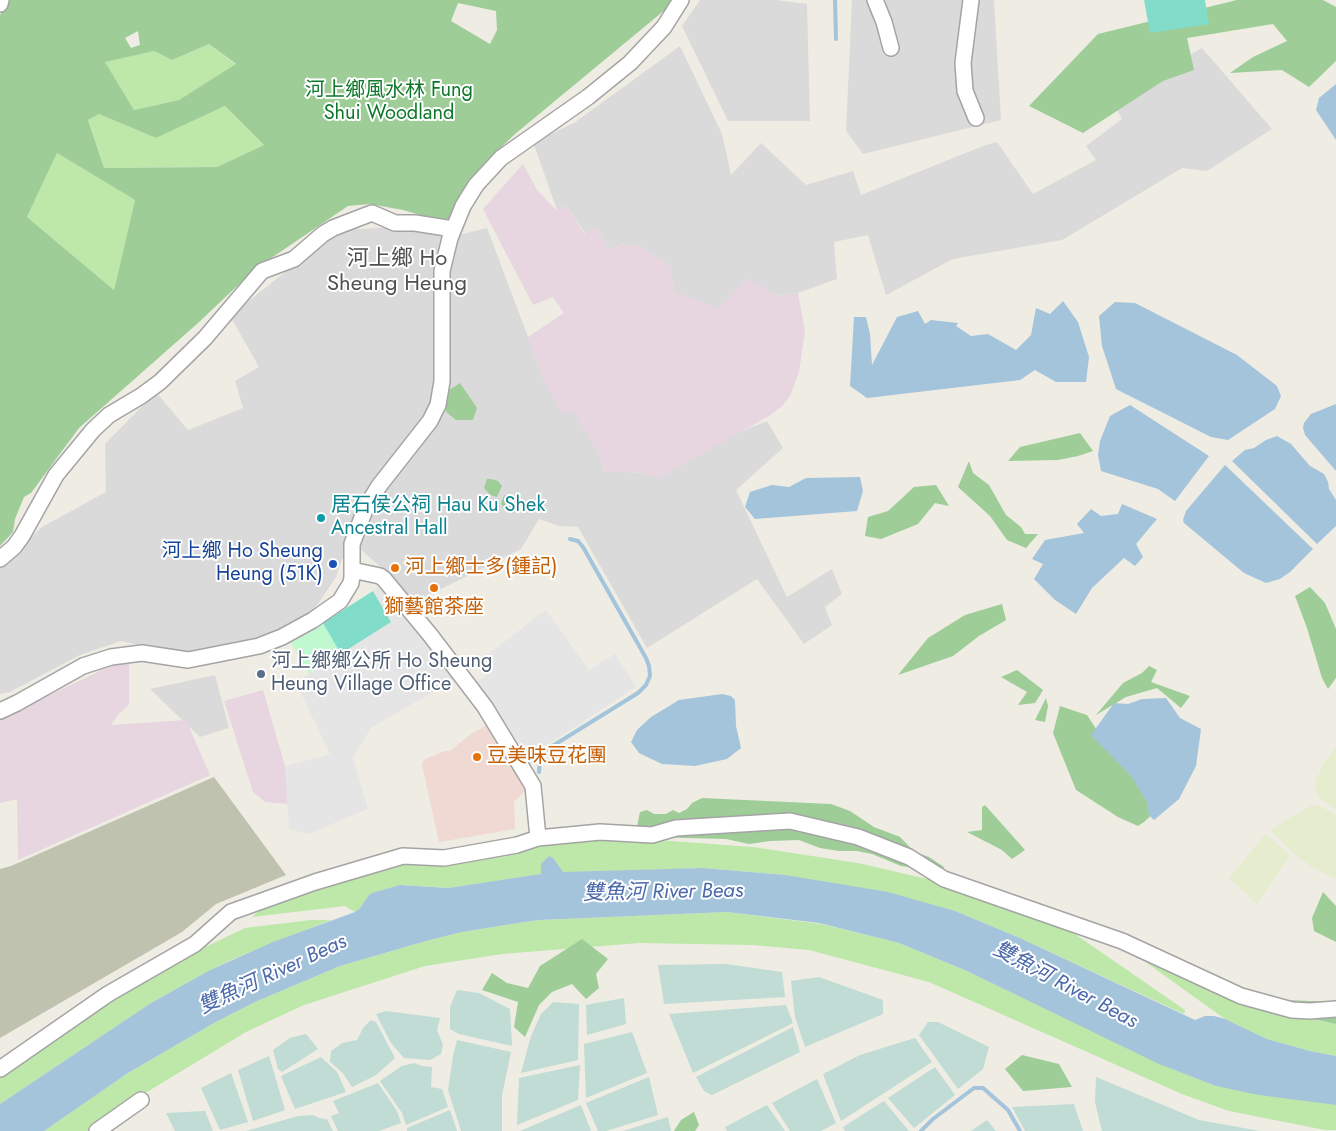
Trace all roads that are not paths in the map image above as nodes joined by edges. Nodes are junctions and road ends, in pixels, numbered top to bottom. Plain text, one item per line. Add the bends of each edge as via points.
1 (1, 0) edge
2 (682, 0) edge
3 (875, 0) edge
4 (971, 0) edge
5 (0, 4) edge
6 (891, 48) dead end
7 (976, 118) dead end
8 (453, 229) junction
9 (0, 559) edge
10 (352, 570) junction
11 (0, 710) edge
12 (538, 838) junction
13 (1336, 1009) edge
14 (0, 1069) edge
15 (141, 1100) dead end
16 (97, 1131) edge

1 - 5 street
2 - 8 street via 664,27 630,63 490,168 470,194
3 - 6 street
4 - 7 street via 963,63 965,91
8 - 9 street via 395,223 372,213 333,228 294,258 262,271 205,338 160,382 109,415 93,430 56,475 22,536
8 - 10 street via 442,271 442,381 438,405 425,428 369,501 352,544
10 - 11 street via 351,583 332,608 290,633 259,646 188,660 142,653 111,657 71,672
10 - 12 street via 384,579 484,707 533,786
12 - 13 street via 600,832 652,835 676,828 790,821 858,837 909,857 944,879 1122,941 1241,996 1292,1010
12 - 14 street via 444,858 404,856 315,882 231,912 195,944 108,994
15 - 16 street

